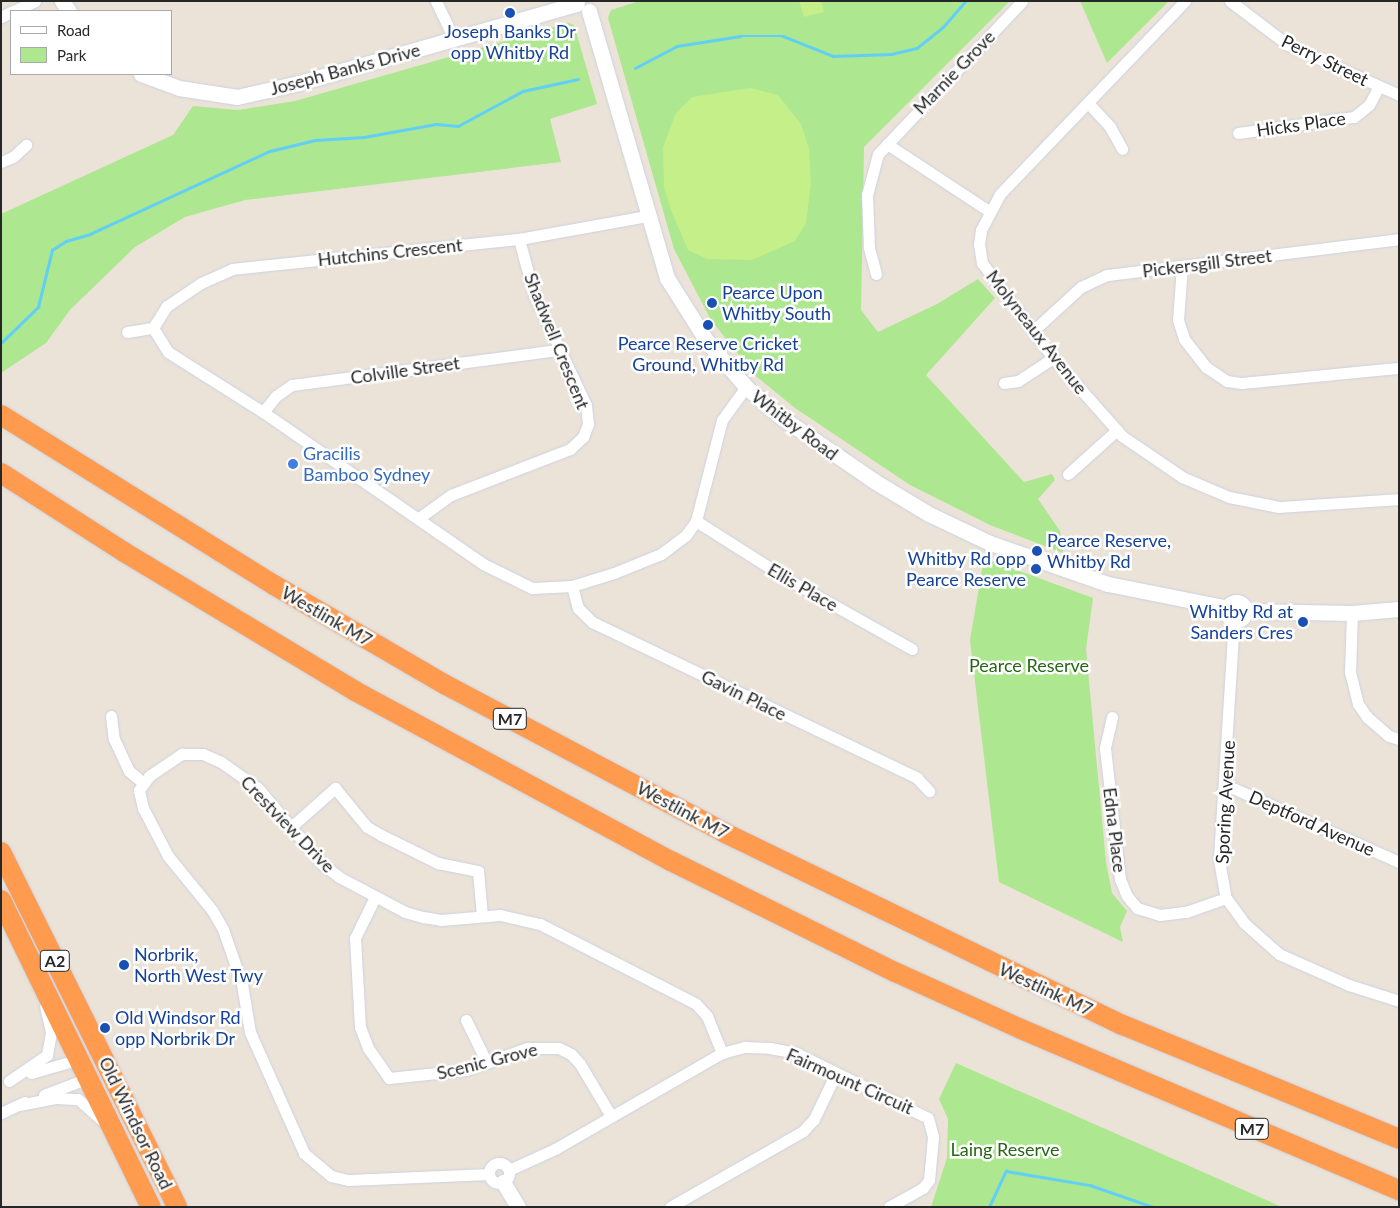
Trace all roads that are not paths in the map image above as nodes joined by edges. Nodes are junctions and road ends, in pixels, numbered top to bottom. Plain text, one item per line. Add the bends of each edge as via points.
1 (35, 1) edge
2 (436, 1) edge
3 (1022, 1) edge
4 (1185, 1) edge
5 (1230, 1) edge
6 (585, 4) edge
7 (16, 10) edge
8 (454, 39) junction
9 (144, 75) edge
10 (1379, 86) junction
11 (1399, 95) edge
12 (1088, 103) junction
13 (1238, 133) dead end
14 (887, 144) junction
15 (26, 145) dead end
16 (1122, 149) dead end
17 (1, 162) edge
18 (989, 211) junction
19 (647, 216) junction
20 (519, 239) junction
21 (1399, 240) edge
22 (1182, 267) junction
23 (876, 274) dead end
24 (153, 328) junction
25 (1034, 330) junction
26 (127, 332) dead end
27 (558, 350) junction
28 (1053, 358) junction
29 (1399, 368) edge
30 (1004, 383) dead end
31 (746, 387) junction
32 (263, 412) junction
33 (2, 415) edge
34 (1117, 430) junction
35 (1, 473) edge
36 (1068, 474) dead end
37 (1399, 499) edge
38 (419, 518) junction
39 (696, 521) junction
40 (572, 586) junction
41 (1399, 609) edge
42 (1236, 613) junction
43 (1352, 613) junction
44 (912, 650) dead end
45 (111, 716) dead end
46 (1112, 717) dead end
47 (1399, 739) edge
48 (142, 782) junction
49 (1226, 784) junction
50 (929, 792) dead end
51 (291, 827) junction
52 (1, 852) edge
53 (1399, 862) edge
54 (375, 897) junction
55 (1226, 898) junction
56 (1, 900) edge
57 (482, 916) junction
58 (22, 943) junction
59 (1399, 1001) edge
60 (466, 1020) dead end
61 (722, 1053) junction
62 (80, 1058) junction
63 (486, 1063) junction
64 (110, 1069) junction
65 (836, 1073) junction
66 (88, 1078) junction
67 (5, 1083) edge
68 (19, 1104) junction
69 (1, 1113) edge
70 (611, 1116) junction
71 (1399, 1139) edge
72 (489, 1174) junction
73 (506, 1176) junction
74 (1399, 1190) edge
75 (150, 1207) edge
76 (177, 1207) edge
77 (518, 1207) edge
78 (670, 1207) edge
79 (889, 1207) edge

1 - 7 street
2 - 8 street
3 - 14 street, Marnie Grove
4 - 12 street, Molyneaux Avenue
5 - 10 street, Perry Street via 1288,45
6 - 8 street, Joseph Banks Drive
6 - 19 street, Whitby Road
8 - 9 street, Joseph Banks Drive via 299,83 237,96 179,88
10 - 11 street, Perry Street
10 - 13 street, Hicks Place via 1369,105 1354,117
12 - 16 street via 1110,127
12 - 18 street, Molyneaux Avenue via 1020,170
14 - 18 street
14 - 23 street, Marnie Grove via 878,154 867,195 869,247
15 - 17 street via 13,157
18 - 25 street, Molyneaux Avenue via 979,244 982,263
19 - 20 street, Hutchins Crescent
19 - 31 street, Whitby Road via 670,284 678,291 711,347
20 - 24 street, Hutchins Crescent via 232,269 201,282 167,306
20 - 27 street, Shadwell Crescent via 534,295
21 - 22 street, Pickersgill Street
22 - 25 street, Pickersgill Street via 1107,275 1081,287
22 - 29 street via 1178,320 1184,339 1206,367 1227,381 1242,383
24 - 26 street
24 - 32 street via 168,352
25 - 28 street, Molyneaux Avenue
27 - 32 street, Colville Street via 292,385 276,396
27 - 38 street, Shadwell Crescent via 586,405 588,424 583,437 570,449 451,495
28 - 30 street via 1018,381
28 - 34 street, Molyneaux Avenue
31 - 39 street via 729,408 717,433
31 - 42 street, Whitby Road via 781,417 874,482 929,514 990,543 1108,584
32 - 38 street
33 - 71 highway, Westlink M7 / M7 via 233,560 446,685 725,833 1123,1025
34 - 36 street
34 - 37 street, Molyneaux Avenue via 1182,477 1229,497 1279,507
35 - 74 highway, M7 via 124,552 356,691 671,861 895,972 1105,1067
38 - 40 street via 509,579 532,588
39 - 40 street via 686,535 661,554
39 - 44 street, Ellis Place via 789,580
40 - 50 street, Gavin Place via 578,608 592,622 917,778
41 - 43 street, Whitby Road
42 - 43 street, Whitby Road
42 - 49 street, Sporing Avenue
43 - 47 street via 1350,672 1358,704 1367,717 1389,736
45 - 48 street via 114,739 121,755 129,771
46 - 55 street, Edna Place via 1105,748 1120,879 1127,896 1138,908 1160,915 1186,912
48 - 51 street, Crestview Drive via 182,754 204,754 241,774 258,788
48 - 72 street via 140,799 159,841 223,929 242,984 250,1032 304,1153 331,1176 348,1180
49 - 53 street, Deptford Avenue
49 - 55 street, Sporing Avenue via 1219,860
51 - 54 street, Crestview Drive via 322,864
51 - 57 street via 335,788 367,827 438,863 478,872
52 - 64 highway, Old Windsor Road / A2
54 - 57 street, Crestview Drive via 423,917 441,920
54 - 63 street, Scenic Grove via 355,938 360,1027 368,1048 389,1078 441,1074
55 - 59 street, Sporing Avenue via 1244,923 1279,954 1349,985
56 - 58 highway, Old Windsor Road / A2
57 - 61 street, Crestview Drive via 520,917 540,924 696,1004 707,1016
58 - 62 highway, Old Windsor Road / A2
58 - 67 street via 45,1006 51,1041 42,1060
60 - 63 street
61 - 65 street, Fairmount Circuit via 745,1047 770,1048 796,1053
61 - 70 street, Fairmount Circuit
62 - 64 highway
62 - 66 highway, Old Windsor Road / A2
62 - 67 street
63 - 70 street, Scenic Grove via 527,1048 559,1048 580,1064
64 - 66 highway
64 - 76 highway, Old Windsor Road / A2
65 - 78 street via 814,1119 803,1131
65 - 79 street, Fairmount Circuit via 921,1113 931,1124 932,1169 929,1180 923,1188
66 - 68 street
66 - 75 highway, Old Windsor Road / A2
68 - 69 street
68 - 75 street via 61,1098 84,1102 99,1116
70 - 73 street, Fairmount Circuit
72 - 73 street via 494,1182
72 - 73 street via 496,1164 502,1163
73 - 77 street

